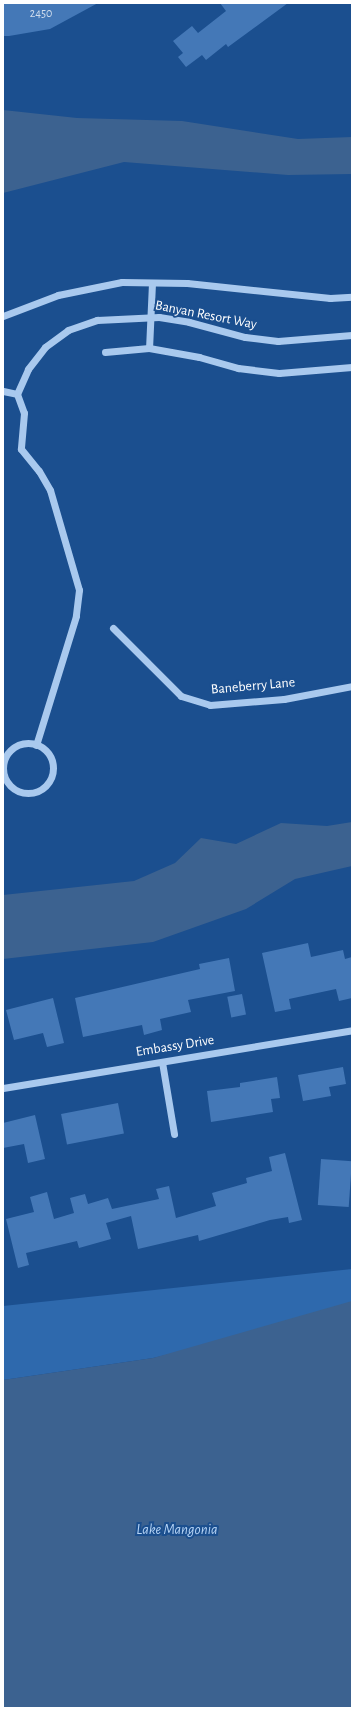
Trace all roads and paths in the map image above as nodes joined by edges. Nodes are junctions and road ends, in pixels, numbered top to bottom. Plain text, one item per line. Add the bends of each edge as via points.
1 (152, 283) junction
2 (352, 297) edge
3 (3, 316) edge
4 (151, 317) junction
5 (352, 335) edge
6 (149, 348) junction
7 (106, 352) dead end
8 (352, 367) edge
9 (3, 391) edge
10 (17, 394) junction
11 (113, 628) dead end
12 (352, 686) edge
13 (36, 745) junction
14 (352, 1030) edge
15 (162, 1062) junction
16 (3, 1088) edge
17 (174, 1134) dead end

1 - 2 street via 186,283 330,298
1 - 3 street via 122,282 58,295
1 - 4 street
4 - 5 street, Banyan Resort Way via 177,320 245,337 278,341
4 - 6 street
4 - 10 street, Banyan Resort Way via 97,320 68,330 37,357
6 - 7 street
6 - 8 street via 199,357 238,368 278,373
9 - 10 street
10 - 13 street via 24,413 21,449 50,490 79,590 76,616
11 - 12 street, Baneberry Lane via 181,696 210,705 284,699
13 - 13 street via 48,752 52,760 52,775 44,788 37,792 21,792 8,783 4,776 5,759 17,746
14 - 15 street, Embassy Drive
15 - 16 street, Embassy Drive
15 - 17 street

